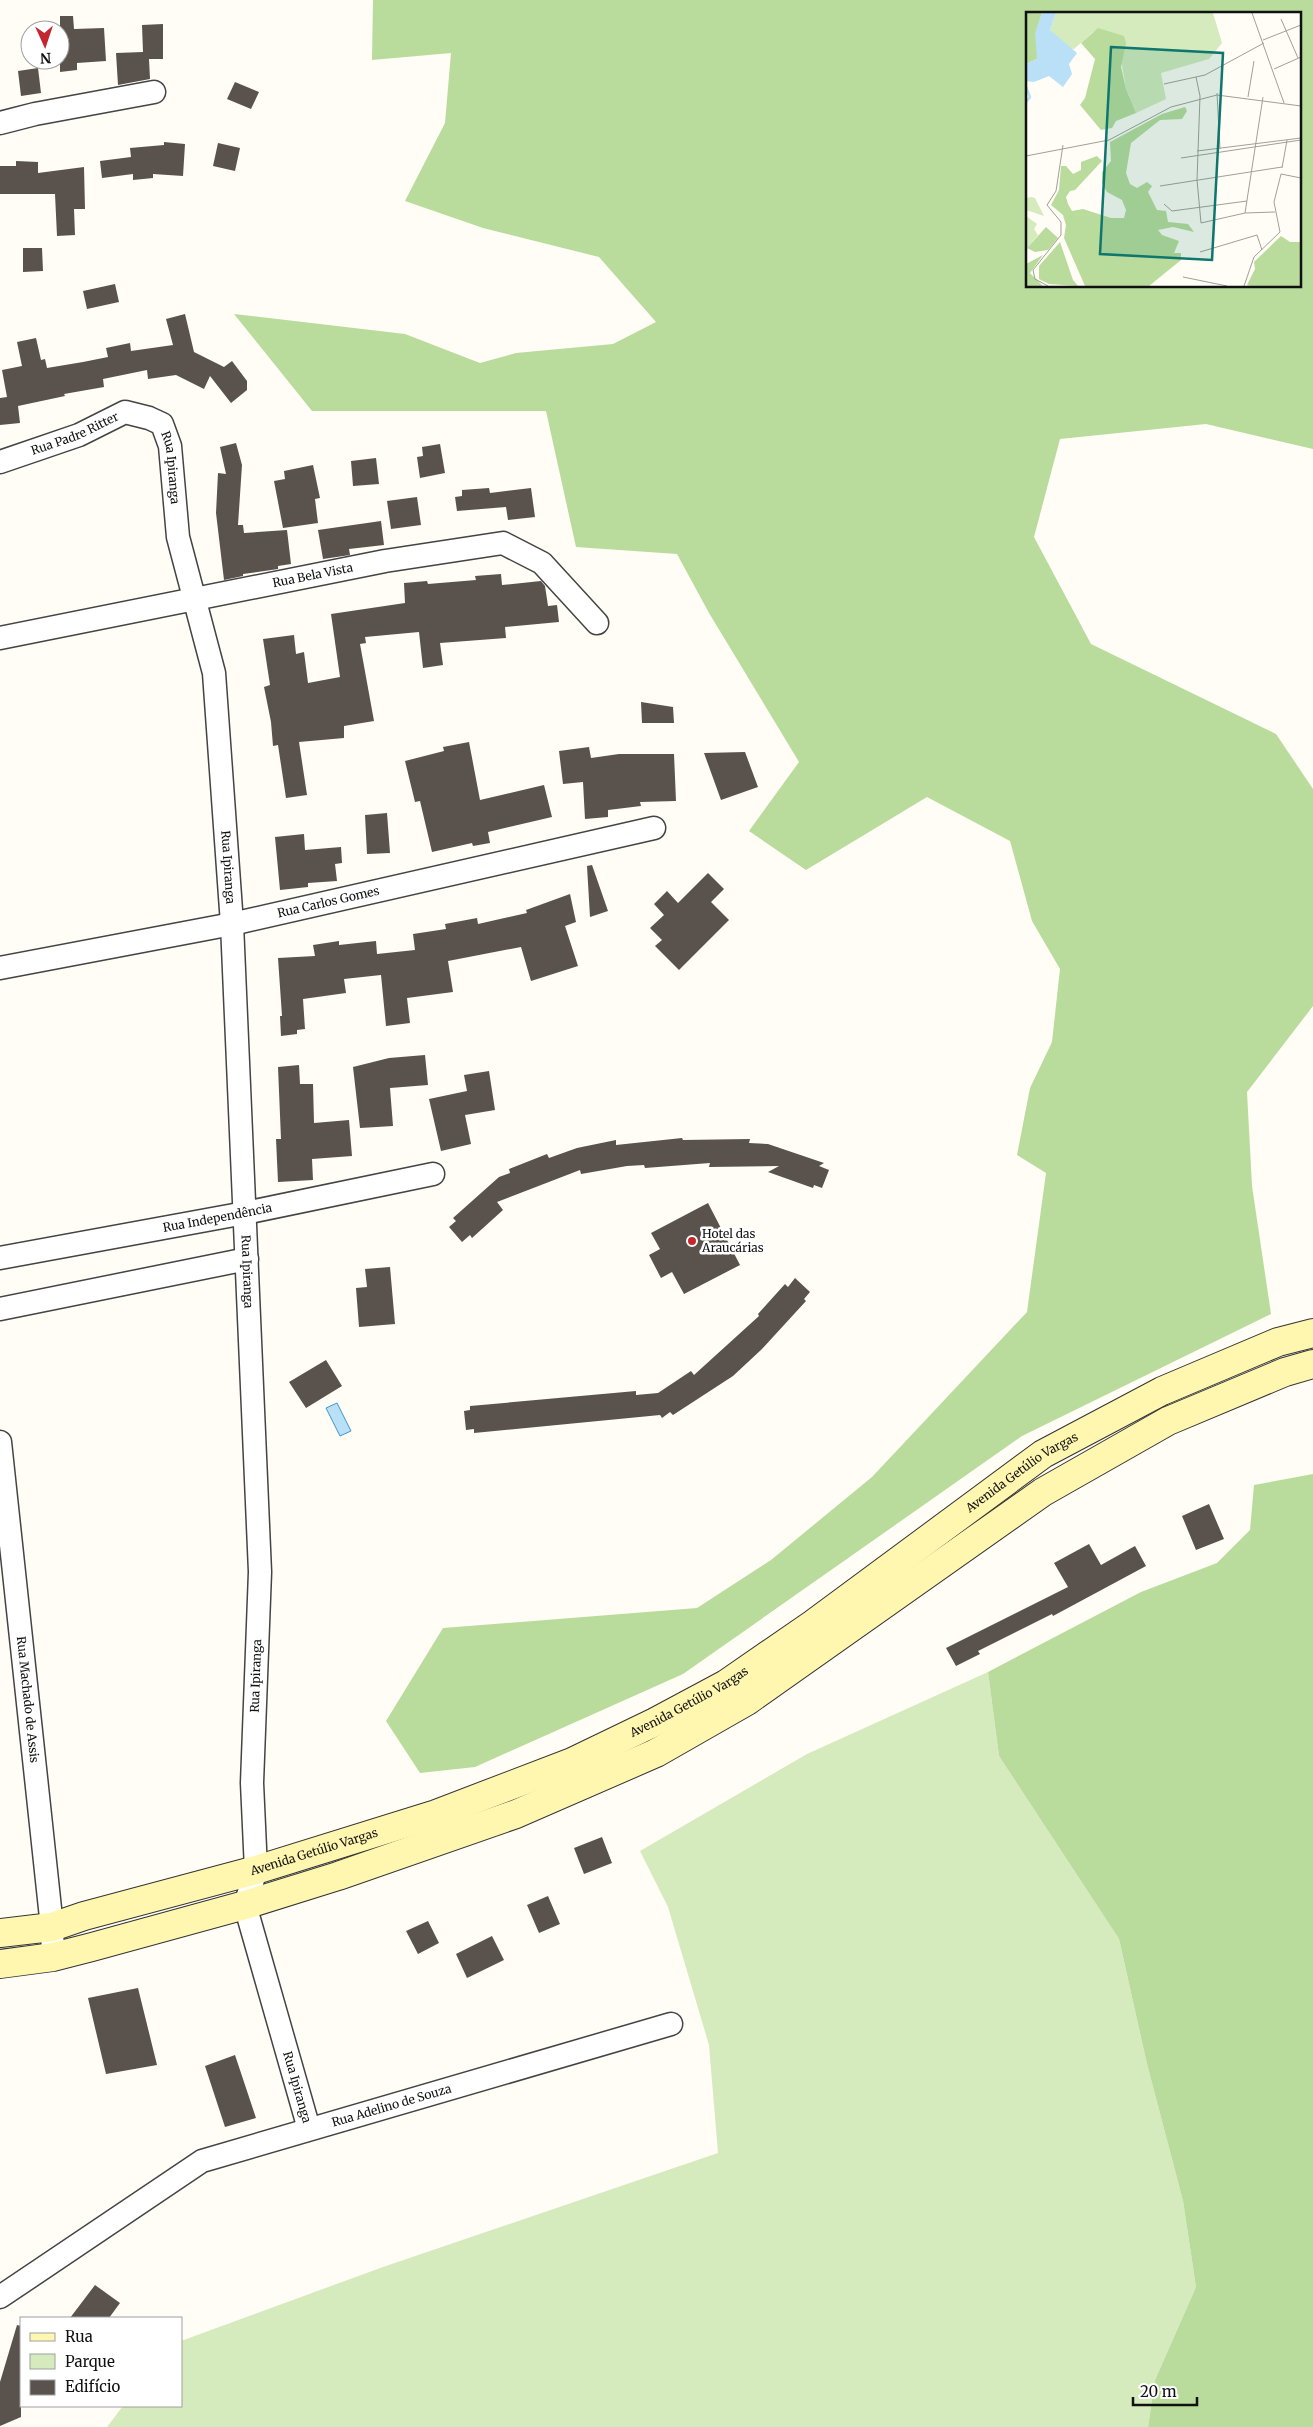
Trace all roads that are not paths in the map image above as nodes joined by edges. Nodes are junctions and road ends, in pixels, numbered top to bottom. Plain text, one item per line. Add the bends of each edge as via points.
1 (154, 92) dead end
2 (0, 123) edge
3 (149, 418) joint
4 (0, 462) edge
5 (195, 599) junction
6 (597, 623) dead end
7 (0, 638) edge
8 (654, 828) dead end
9 (232, 924) junction
10 (0, 968) edge
11 (433, 1174) dead end
12 (245, 1213) junction
13 (0, 1258) edge
14 (247, 1259) junction
15 (0, 1309) edge
16 (1313, 1333) edge
17 (1313, 1364) edge
18 (0, 1442) edge
19 (256, 1870) junction
20 (245, 1905) junction
21 (52, 1927) junction
22 (0, 1933) edge
23 (53, 1957) junction
24 (0, 1964) edge
25 (671, 2024) dead end
26 (309, 2129) junction
27 (0, 2297) edge

1 - 2 street
3 - 4 street, Rua Padre Ritter via 124,412 80,435
3 - 5 street, Rua Ipiranga via 162,424 170,446 178,537
5 - 6 street, Rua Bela Vista via 385,561 503,543 542,562
5 - 7 street, Rua Bela Vista
5 - 9 street, Rua Ipiranga via 214,673
8 - 9 street, Rua Carlos Gomes
9 - 10 street, Rua Carlos Gomes
9 - 12 street, Rua Ipiranga
11 - 12 street, Rua Independência
12 - 13 street, Rua Independência
12 - 14 street, Rua Ipiranga
14 - 15 street
14 - 19 street, Rua Ipiranga via 260,1572 252,1783
16 - 19 main road, Avenida Getúlio Vargas via 1278,1342 1162,1391 1042,1454 813,1624 726,1684 656,1722 572,1762 436,1814
17 - 20 main road via 1285,1372 1168,1421 1043,1492 748,1701 656,1752 516,1814
18 - 21 street, Rua Machado de Assis
19 - 20 street, Rua Ipiranga
19 - 21 main road, Avenida Getúlio Vargas
20 - 23 main road
20 - 26 street, Rua Ipiranga
21 - 22 main road, Avenida Getúlio Vargas
21 - 23 street, Rua Machado de Assis
23 - 24 main road
25 - 26 street, Rua Adelino de Souza
26 - 27 street, Rua Adelino de Souza via 202,2161

